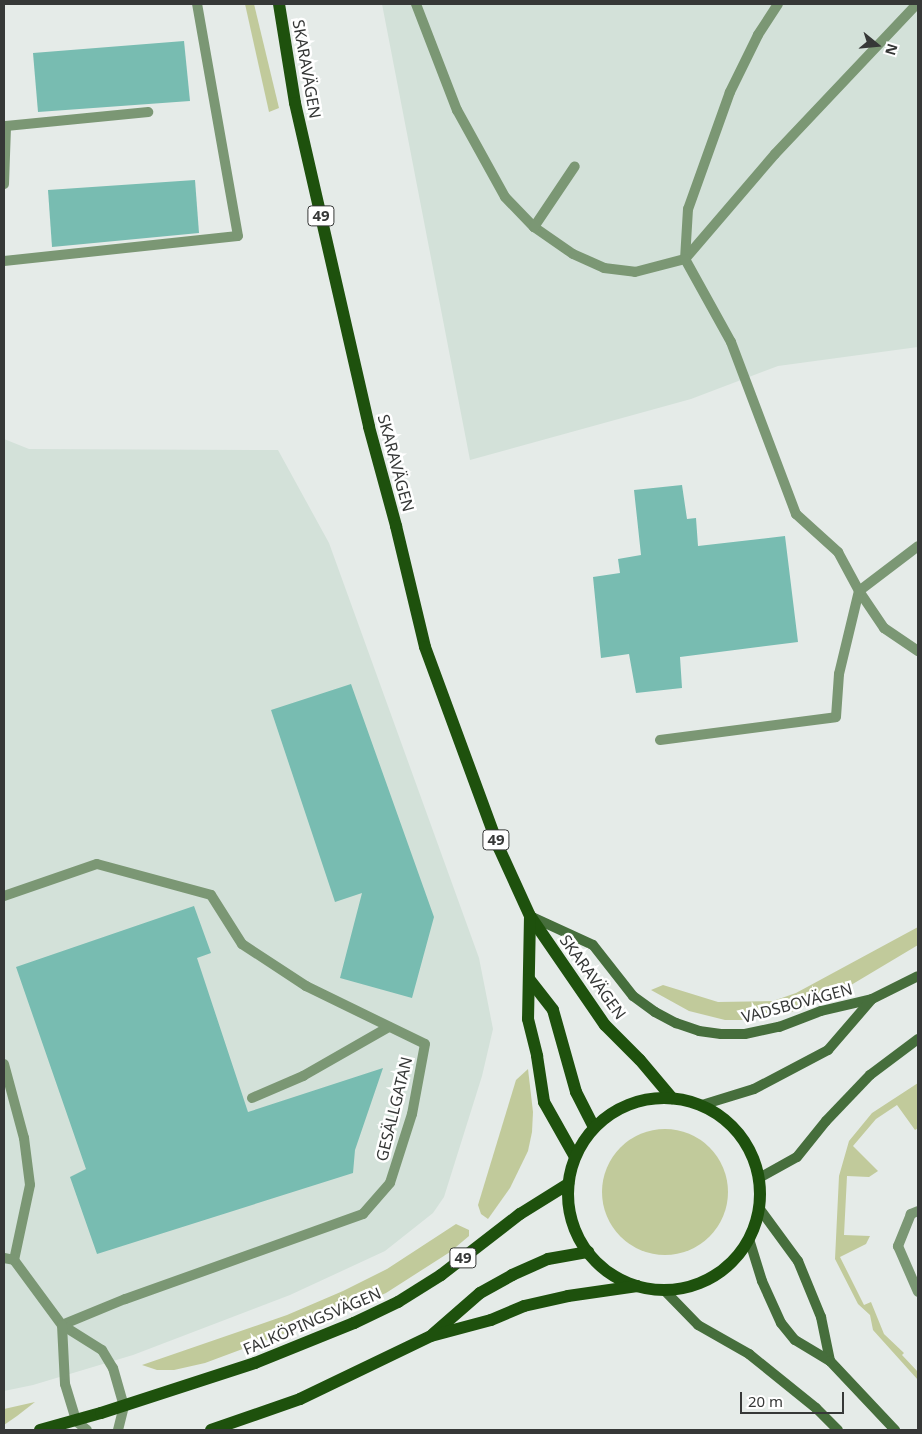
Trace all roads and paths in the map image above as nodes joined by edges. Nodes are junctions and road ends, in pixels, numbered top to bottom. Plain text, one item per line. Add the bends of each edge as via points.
1 (197, 4) edge
2 (279, 4) edge
3 (416, 4) edge
4 (778, 4) edge
5 (916, 4) edge
6 (148, 112) dead end
7 (575, 166) dead end
8 (4, 184) edge
9 (534, 227) junction
10 (685, 260) junction
11 (4, 261) edge
12 (918, 546) edge
13 (858, 592) junction
14 (918, 651) edge
15 (660, 740) dead end
16 (4, 896) edge
17 (530, 916) junction
18 (918, 976) edge
19 (529, 979) junction
20 (872, 999) junction
21 (390, 1027) junction
22 (918, 1040) edge
23 (4, 1064) edge
24 (252, 1098) dead end
25 (672, 1098) junction
26 (702, 1105) junction
27 (594, 1127) junction
28 (575, 1157) junction
29 (759, 1178) junction
30 (568, 1184) junction
31 (759, 1208) junction
32 (918, 1211) edge
33 (749, 1239) junction
34 (588, 1252) junction
35 (9, 1259) edge
36 (638, 1286) junction
37 (664, 1290) junction
38 (918, 1292) edge
39 (62, 1325) junction
40 (431, 1336) junction
41 (830, 1361) junction
42 (124, 1406) junction
43 (76, 1421) junction
44 (40, 1430) edge
45 (86, 1430) edge
46 (118, 1430) edge
47 (211, 1430) edge
48 (838, 1430) edge
49 (895, 1430) edge

1 - 11 street via 238,236
2 - 17 main road, SKARAVÄGEN / 49 via 295,103 369,427 425,647 498,848
3 - 9 street via 456,110 505,197
4 - 10 street via 758,35 730,92 688,209
5 - 10 street via 775,154
6 - 8 street via 6,126
7 - 9 street
9 - 10 street via 573,254 604,268 635,272
10 - 13 street via 731,342 796,514 838,552
12 - 13 street
13 - 14 street via 884,628
13 - 15 street via 839,674 836,718
16 - 21 street, GESÄLLGATAN via 97,864 211,895 242,944 306,986
17 - 19 main road, SKARAVÄGEN / 49
17 - 20 main road, VADSBOVÄGEN via 593,945 634,996 655,1012 699,1031 744,1034
17 - 25 main road, SKARAVÄGEN / 49 via 605,1025
18 - 20 main road, VADSBOVÄGEN
19 - 27 main road via 554,1010 576,1092
19 - 28 main road, SKARAVÄGEN / 49 via 528,1019 544,1102
20 - 26 main road, VADSBOVÄGEN via 828,1050 754,1088
21 - 24 street via 303,1076
21 - 39 street, GESÄLLGATAN via 425,1044 412,1114 390,1183 363,1214 125,1299
22 - 29 main road via 870,1075 797,1157
23 - 35 street via 24,1138 30,1185
25 - 26 main road, 49
25 - 27 main road, 49 via 643,1100 626,1106
26 - 29 main road, 49 via 740,1134 752,1155
27 - 28 main road, 49
28 - 30 main road, 49
29 - 31 main road, 49
30 - 34 main road, 49 via 569,1208 575,1231
30 - 42 main road, FALKÖPINGSVÄGEN / 49 via 520,1214 440,1275 398,1302 254,1363
31 - 33 main road, 49
31 - 41 main road via 798,1261 821,1317
32 - 38 street via 911,1214 898,1246
33 - 37 main road, 49 via 733,1260 713,1276 690,1287
33 - 41 main road via 781,1323 795,1340
34 - 36 main road, 49 via 610,1273
34 - 40 main road, 49 via 548,1259 512,1274 480,1293
35 - 39 street
36 - 37 main road, 49
36 - 40 main road, 49 via 524,1306 491,1320
37 - 48 main road via 698,1325 749,1354
39 - 42 street via 102,1350 113,1368
39 - 43 street via 65,1384
40 - 47 main road, 49 via 300,1399
41 - 49 main road
42 - 43 main road, FALKÖPINGSVÄGEN / 49
42 - 46 street
43 - 44 main road, FALKÖPINGSVÄGEN / 49
43 - 45 street

